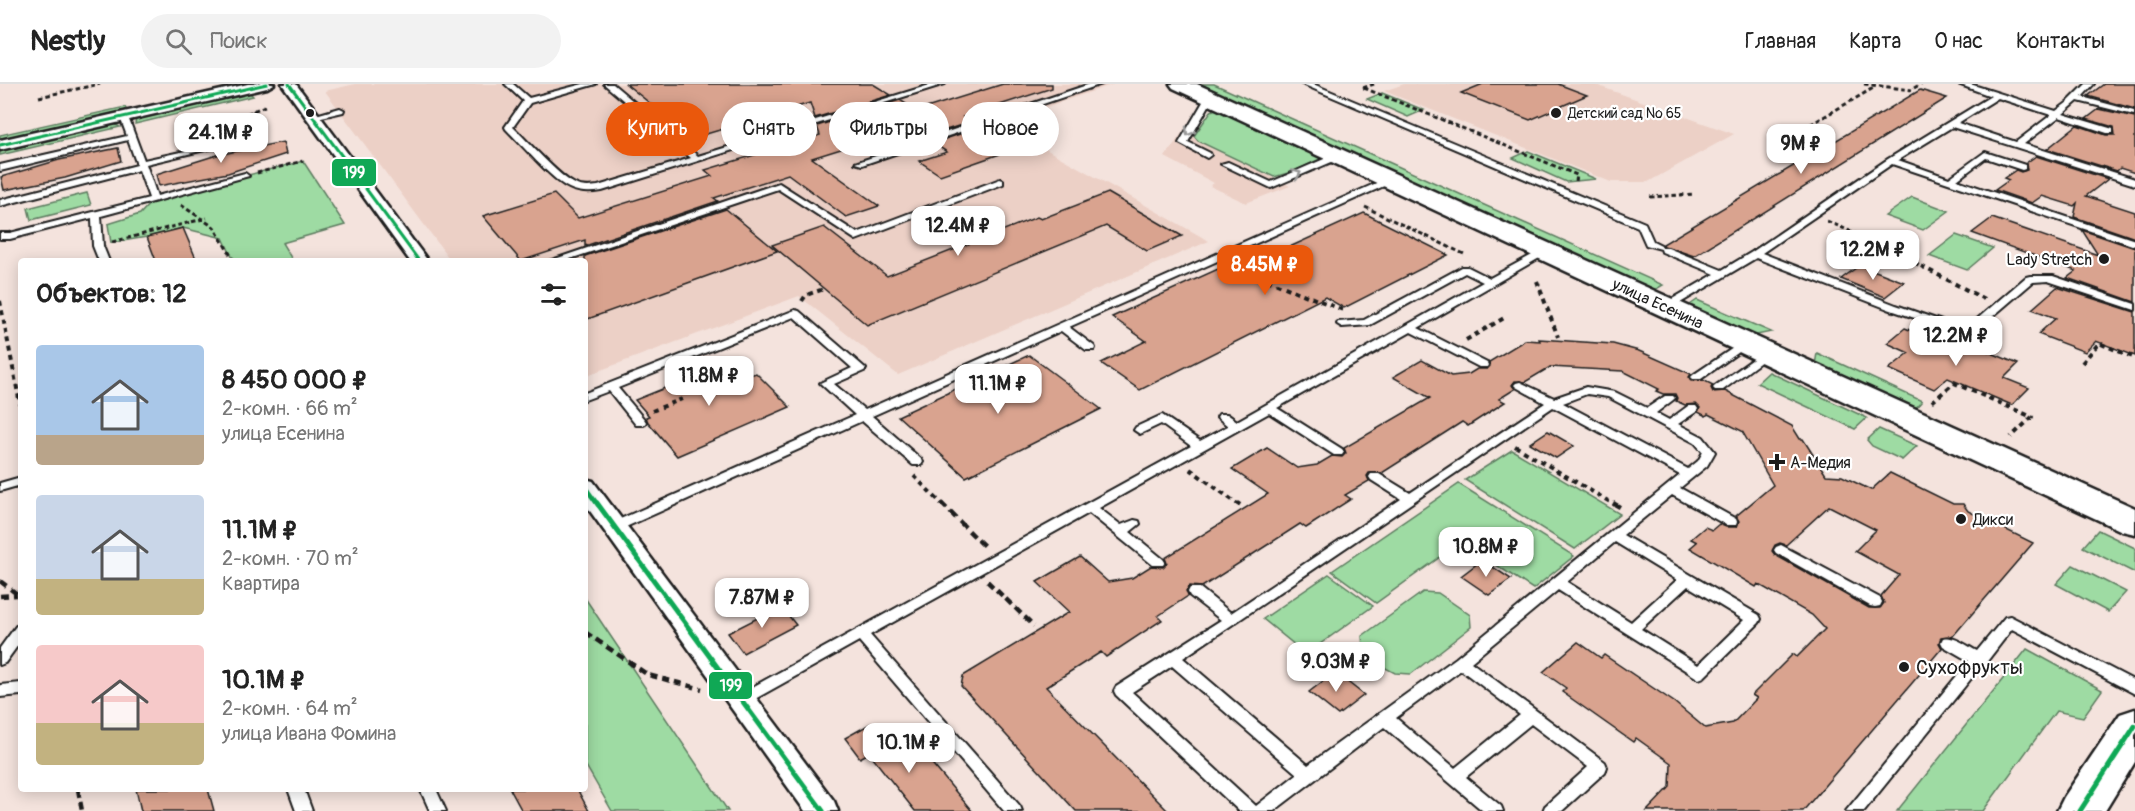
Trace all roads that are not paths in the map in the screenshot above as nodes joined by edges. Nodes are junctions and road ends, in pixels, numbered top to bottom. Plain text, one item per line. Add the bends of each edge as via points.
1 (267, 84) edge
2 (289, 84) edge
3 (509, 84) edge
4 (592, 84) edge
5 (608, 84) edge
6 (941, 84) edge
7 (1098, 84) edge
8 (1180, 84) edge
9 (1306, 84) edge
10 (1962, 84) edge
11 (2090, 84) edge
12 (1996, 96) junction
13 (1210, 97) junction
14 (2077, 98) junction
15 (527, 100) junction
16 (340, 110) dead end
17 (2131, 113) dead end
18 (2058, 114) junction
19 (124, 117) junction
20 (313, 117) junction
21 (1952, 124) junction
22 (2110, 131) dead end
23 (132, 137) junction
24 (226, 144) road end
25 (2017, 145) junction
26 (0, 146) edge
27 (1207, 155) dead end
28 (1338, 156) junction
29 (697, 159) junction
30 (1892, 161) junction
31 (859, 163) dead end
32 (1225, 164) dead end
33 (141, 165) junction
34 (2022, 167) dead end
35 (0, 168) edge
36 (245, 176) road end
37 (1390, 180) junction
38 (1950, 181) junction
39 (1000, 182) dead end
40 (2135, 182) edge
41 (154, 199) junction
42 (0, 203) edge
43 (96, 214) junction
44 (0, 236) edge
45 (2135, 243) edge
46 (1545, 251) junction
47 (1755, 254) junction
48 (1222, 255) junction
49 (103, 258) edge
50 (417, 258) edge
51 (563, 258) edge
52 (1721, 273) junction
53 (1255, 275) road end
54 (1491, 282) junction
55 (1666, 307) junction
56 (2135, 307) edge
57 (1342, 324) dead end
58 (1062, 327) junction
59 (1411, 328) junction
60 (1090, 348) dead end
61 (1755, 348) junction
62 (1483, 365) dead end
63 (1697, 377) dead end
64 (1520, 386) dead end
65 (612, 387) junction
66 (1719, 388) dead end
67 (588, 397) edge
68 (1670, 398) dead end
69 (1552, 403) junction
70 (1269, 408) junction
71 (1692, 409) dead end
72 (1648, 413) junction
73 (863, 416) junction
74 (1223, 417) dead end
75 (638, 420) road end
76 (1670, 425) junction
77 (1237, 426) junction
78 (1140, 430) dead end
79 (1200, 447) junction
80 (1338, 452) dead end
81 (917, 462) road end
82 (1688, 474) junction
83 (1375, 477) dead end
84 (18, 482) edge
85 (0, 487) edge
86 (1672, 489) junction
87 (588, 491) edge
88 (1410, 499) junction
89 (1090, 507) junction
90 (1731, 522) dead end
91 (2135, 522) edge
92 (1134, 525) dead end
93 (614, 527) junction
94 (1120, 532) junction
95 (1616, 537) junction
96 (1781, 550) dead end
97 (1158, 562) dead end
98 (1687, 579) junction
99 (1557, 582) junction
100 (1195, 592) dead end
101 (1875, 602) dead end
102 (1231, 620) junction
103 (1631, 630) junction
104 (18, 634) edge
105 (861, 634) junction
106 (1948, 642) dead end
107 (1173, 658) junction
108 (0, 659) edge
109 (1980, 660) junction
110 (1461, 662) junction
111 (2135, 688) edge
112 (18, 689) edge
113 (0, 691) edge
114 (741, 700) junction
115 (1531, 715) junction
116 (1386, 719) junction
117 (2135, 726) edge
118 (1308, 774) junction
119 (1455, 777) junction
120 (297, 792) edge
121 (429, 792) edge
122 (304, 811) edge
123 (438, 811) edge
124 (823, 811) edge
125 (1014, 811) edge
126 (1250, 811) edge
127 (1262, 811) edge
128 (1495, 811) edge
129 (1551, 811) edge
130 (1854, 811) edge
131 (2080, 811) edge

1 - 19 street
2 - 20 street
3 - 15 lane
4 - 15 lane
5 - 29 lane
6 - 29 lane
7 - 31 lane
8 - 13 street, улица Есенина
9 - 52 lane via 1642,225 1649,243
10 - 12 lane
11 - 14 lane
12 - 18 lane
12 - 21 lane
13 -> 27 lane via 1183,143
13 - 28 street, улица Есенина
14 - 17 lane
14 - 18 lane
15 - 29 lane via 509,128 571,187 599,189
16 - 20 lane
18 - 22 lane
18 - 25 lane
19 - 23 lane
19 - 26 street
20 - 50 street
21 - 25 lane
21 - 30 lane
23 - 33 lane
23 - 35 lane
24 - 33 lane
25 - 40 lane
32 -> 28 lane via 1270,185
28 - 37 street, улица Есенина
30 - 38 lane
30 - 47 lane
33 - 41 lane
33 - 42 lane
34 - 38 lane via 1985,155
36 - 41 lane
37 - 46 street, улица Есенина
37 - 48 lane
38 - 45 lane
39 - 51 lane via 856,237 779,186
41 - 43 lane
43 - 44 lane
43 - 49 lane
46 - 54 lane
46 - 55 street, улица Есенина
47 - 52 lane
47 - 56 lane via 1956,329 1980,322 2030,279 2049,278
48 - 53 lane
48 - 58 lane
52 - 55 lane
54 - 57 lane via 1465,269 1366,323
54 - 59 lane
55 - 61 street, улица Есенина
58 - 60 lane
58 - 73 lane
59 - 62 lane
59 - 70 lane
61 - 63 lane
61 - 66 lane
61 - 91 street, улица Есенина
64 - 69 lane
65 - 67 lane
65 - 73 lane via 795,313 860,369 826,383
65 - 75 lane
68 - 72 lane
69 - 72 lane via 1586,390 1611,394
69 - 82 lane
69 - 88 lane
70 - 77 lane
70 - 80 lane via 1308,426
71 - 76 lane
72 - 76 lane
73 - 81 lane
73 - 93 lane via 741,476
74 - 77 lane
76 - 82 lane via 1699,440 1709,452 1703,464
77 - 79 lane
78 - 79 lane via 1162,419
79 - 89 lane
82 - 86 lane
83 - 88 lane
84 - 85 lane
86 - 90 lane
86 - 95 lane
87 - 93 street
88 - 102 lane
89 - 94 lane
89 - 105 lane
92 - 94 lane
93 - 114 street
94 - 97 lane
95 - 98 lane
95 - 99 lane
96 - 101 lane
98 - 103 lane
98 - 103 lane via 1754,619 1700,673
99 - 103 lane
99 - 110 lane
100 - 102 lane
102 - 107 lane
104 - 108 lane
105 - 114 lane
105 - 125 lane
106 - 109 lane
107 - 118 lane
107 - 126 lane via 1121,691
109 - 111 lane via 2010,621
109 - 130 lane
110 - 115 lane
110 - 116 lane
112 - 113 lane
114 - 124 street
115 - 119 lane
115 - 129 lane via 1599,767
116 - 118 lane
116 - 119 lane
117 - 131 street
118 - 127 lane
119 - 128 lane
120 - 122 lane
121 - 123 lane

